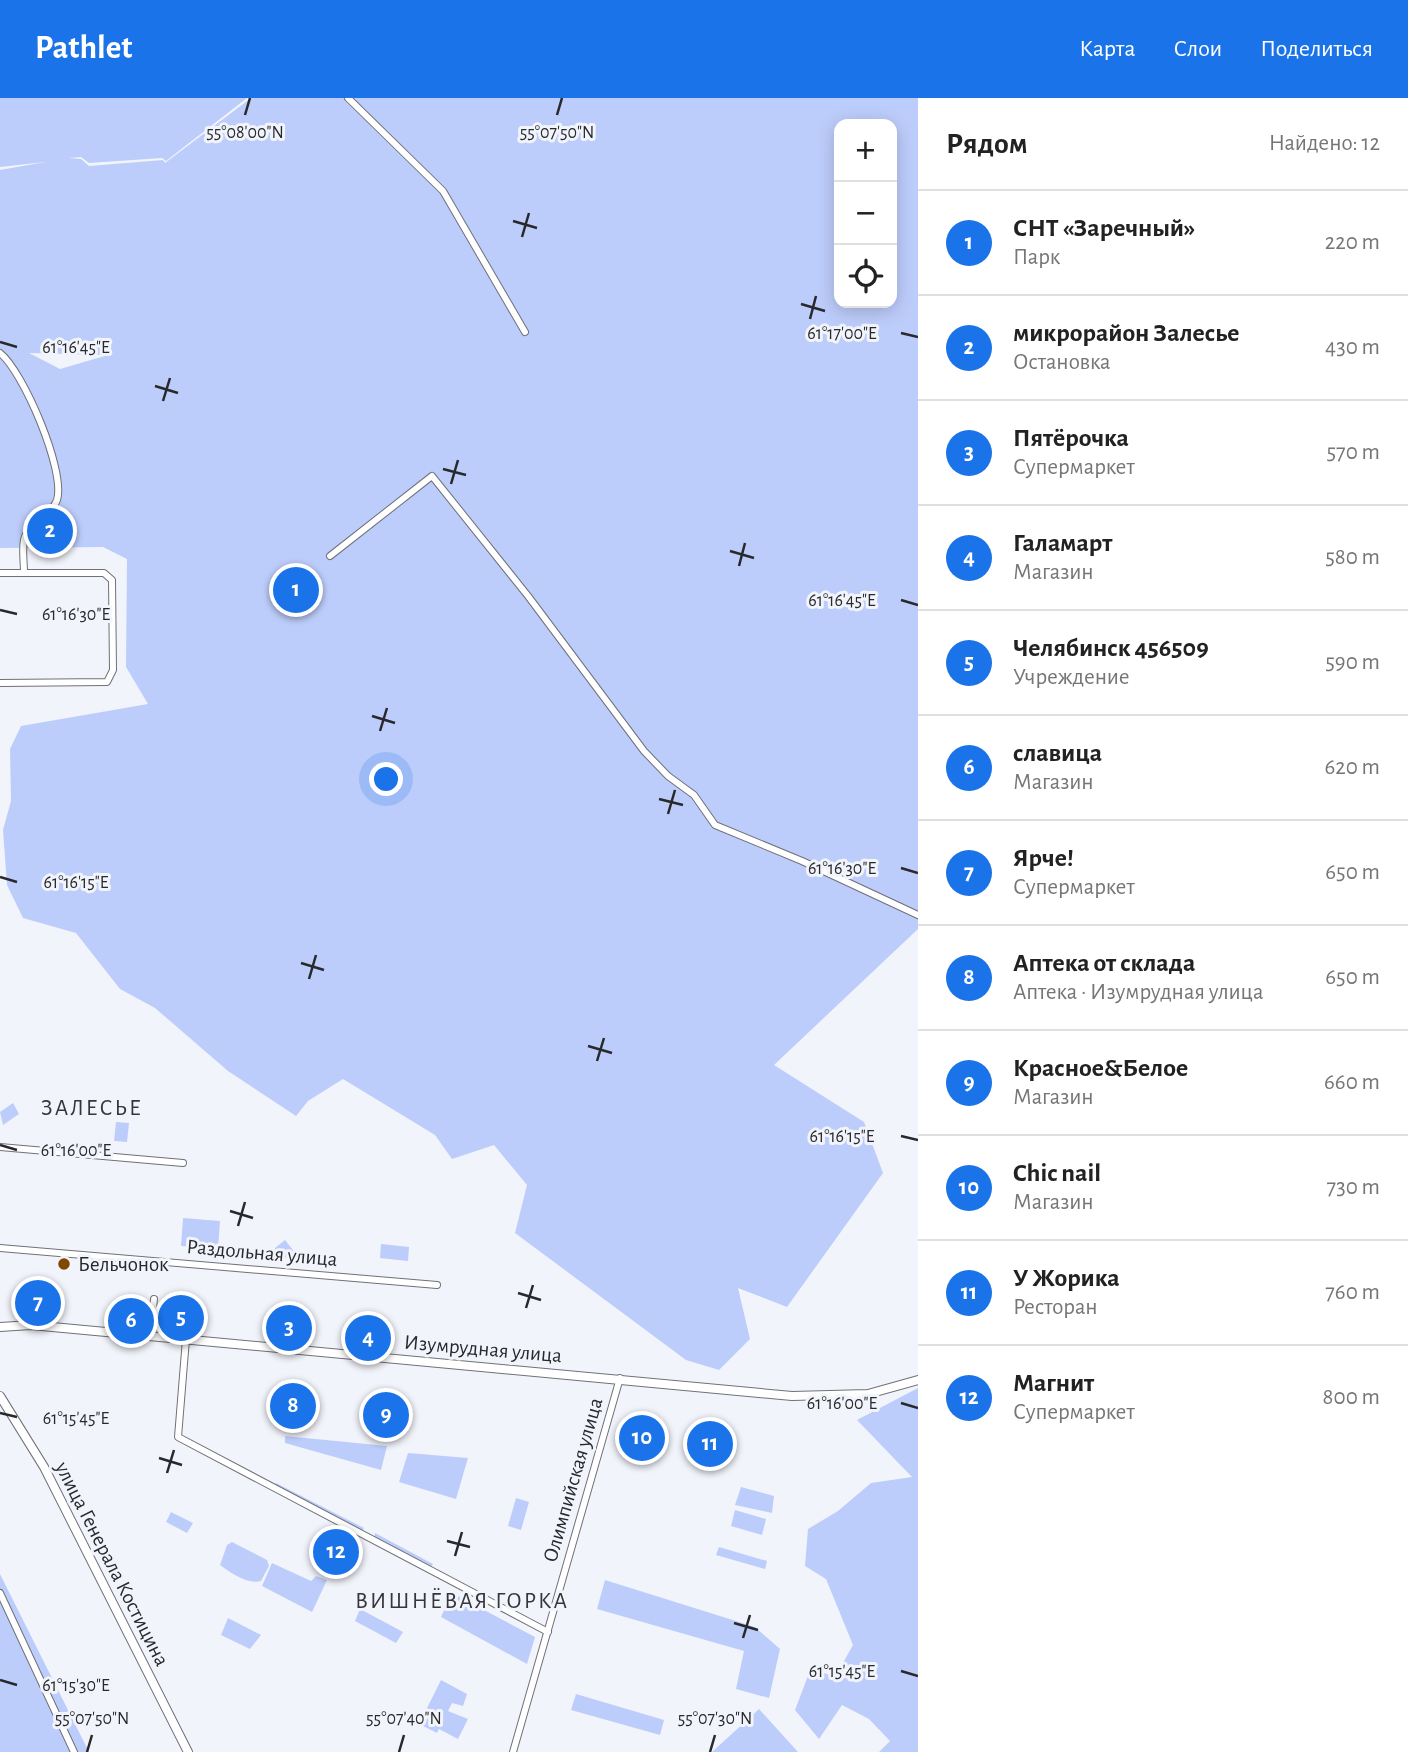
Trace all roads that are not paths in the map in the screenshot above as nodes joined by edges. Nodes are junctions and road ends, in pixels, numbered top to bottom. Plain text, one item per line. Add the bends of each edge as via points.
1 (348, 98) edge
2 (525, 332) dead end
3 (0, 353) edge
4 (330, 556) dead end
5 (0, 573) edge
6 (24, 573) junction
7 (0, 683) edge
8 (918, 915) edge
9 (0, 1147) edge
10 (183, 1163) dead end
11 (0, 1248) edge
12 (437, 1285) dead end
13 (154, 1299) dead end
14 (0, 1327) edge
15 (150, 1336) junction
16 (186, 1339) junction
17 (620, 1378) junction
18 (918, 1380) edge
19 (0, 1395) edge
20 (0, 1593) edge
21 (548, 1632) junction
22 (74, 1752) edge
23 (188, 1752) edge
24 (513, 1752) edge

1 - 2 street via 443,191
3 - 6 street via 10,361 30,398 58,485 57,500 24,539
4 - 8 street via 432,476 644,751 667,776 694,795 715,825
5 - 6 street
6 - 7 street via 104,573 112,580 113,670 107,682
9 - 10 street
11 - 12 street, Раздольная улица
13 - 15 street
14 - 15 street, Изумрудная улица via 32,1325
15 - 16 street, Изумрудная улица
16 - 17 street, Изумрудная улица
16 - 21 street via 178,1437
17 - 18 street, Изумрудная улица via 792,1396 839,1396
17 - 21 street, Олимпийская улица
19 - 23 street, улица Генерала Костицина via 44,1467
20 - 22 street
21 - 24 street, Олимпийская улица

